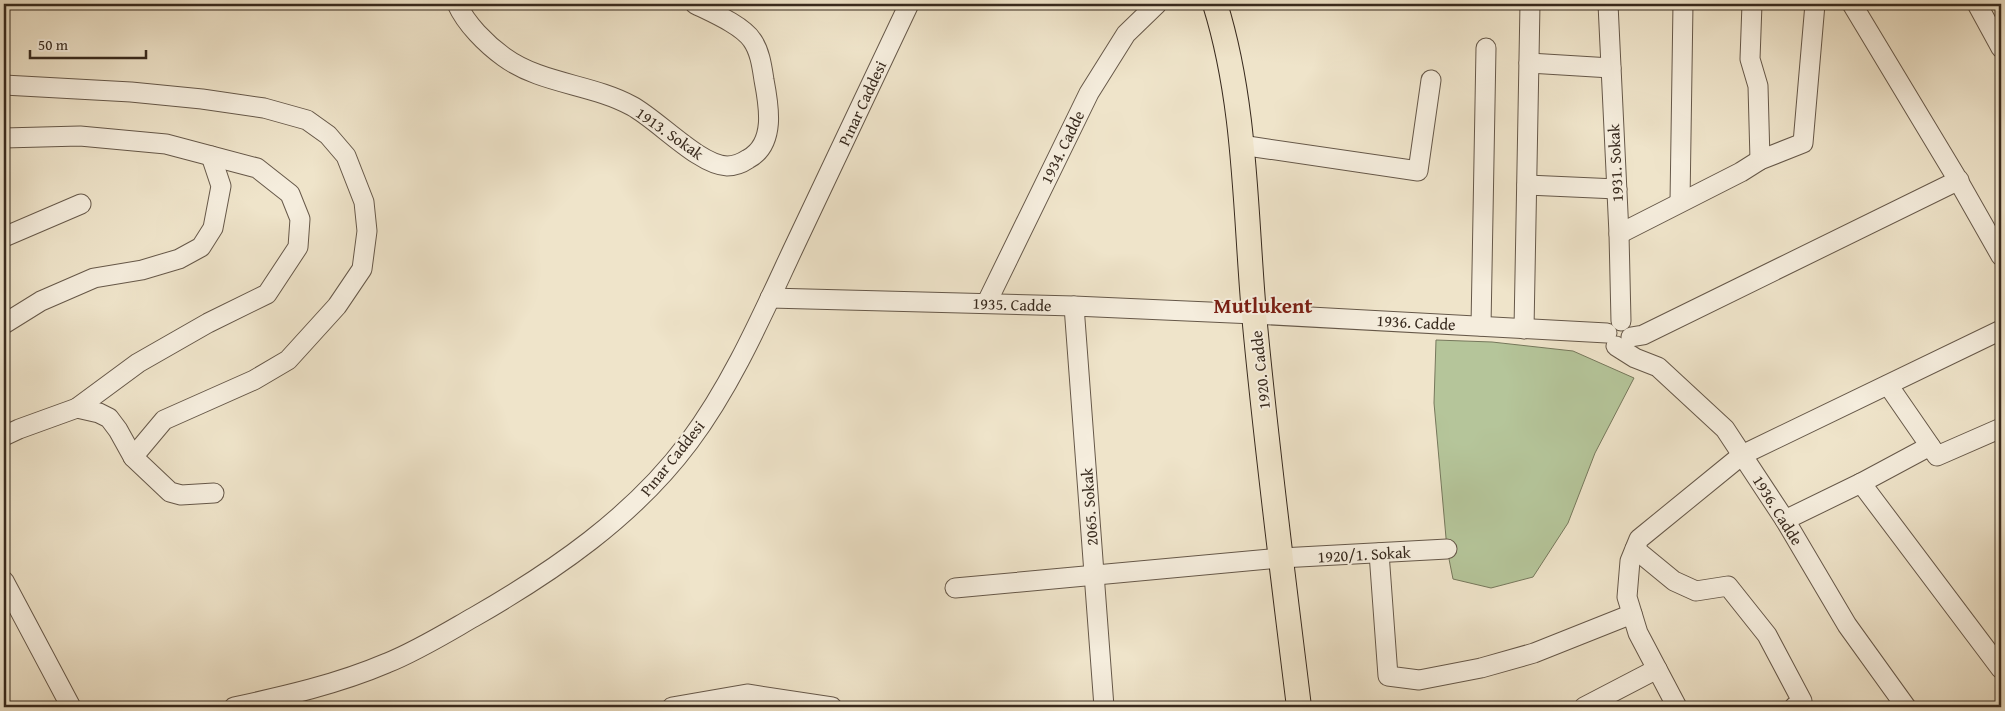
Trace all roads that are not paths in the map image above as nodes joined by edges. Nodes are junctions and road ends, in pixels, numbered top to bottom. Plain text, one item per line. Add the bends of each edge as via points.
1 (457, 4) edge
2 (695, 4) edge
3 (909, 4) edge
4 (1156, 4) edge
5 (1215, 4) edge
6 (1530, 4) edge
7 (1608, 4) edge
8 (1683, 4) edge
9 (1752, 4) edge
10 (1815, 4) edge
11 (1852, 4) edge
12 (1977, 4) edge
13 (1486, 48) dead end
14 (2001, 48) edge
15 (1529, 63) junction
16 (1611, 68) junction
17 (1430, 80) dead end
18 (4, 85) edge
19 (4, 138) edge
20 (1241, 145) junction
21 (211, 156) junction
22 (1760, 160) junction
23 (1959, 180) junction
24 (1527, 185) junction
25 (1617, 189) junction
26 (1680, 202) junction
27 (81, 204) dead end
28 (1619, 234) junction
29 (4, 238) edge
30 (2001, 256) edge
31 (770, 298) junction
32 (987, 302) junction
33 (1074, 306) junction
34 (1254, 314) junction
35 (4, 324) edge
36 (1481, 326) junction
37 (1524, 328) junction
38 (2001, 330) edge
39 (1619, 334) junction
40 (1888, 385) junction
41 (77, 408) junction
42 (2001, 428) edge
43 (4, 436) edge
44 (1930, 446) junction
45 (1742, 455) junction
46 (133, 457) junction
47 (1860, 483) junction
48 (214, 493) dead end
49 (1785, 520) junction
50 (1447, 549) dead end
51 (1635, 549) junction
52 (1379, 553) junction
53 (1281, 558) junction
54 (1094, 575) junction
55 (4, 581) edge
56 (955, 588) dead end
57 (1632, 614) junction
58 (1657, 669) junction
59 (2001, 669) edge
60 (71, 707) edge
61 (234, 707) edge
62 (672, 707) edge
63 (832, 707) edge
64 (1104, 707) edge
65 (1298, 707) edge
66 (1584, 707) edge
67 (1677, 707) edge
68 (1794, 707) edge
69 (1906, 707) edge

1 - 2 street, 1913. Sokak via 477,33 505,58 526,69 632,106 711,162 727,166 740,164 755,155 765,140 769,122 760,60 752,39
3 - 31 street, Pınar Caddesi
4 - 32 street, 1934. Cadde via 1126,34 1089,93
5 - 20 main road, 1920. Cadde via 1230,60
6 - 15 street
7 - 16 street, 1931. Sokak
8 - 26 street
9 - 22 street via 1750,59 1758,86
10 - 22 street via 1803,144
11 - 23 street
12 - 14 street
13 - 36 street
15 - 16 street
15 - 24 street
16 - 25 street, 1931. Sokak
17 - 20 street via 1418,171
18 - 46 street via 202,98 264,108 307,120 328,135 346,156 364,202 367,231 362,269 337,306 288,360 254,380 164,420
19 - 21 street via 80,136 166,144
20 - 34 main road, 1920. Cadde
21 - 35 street via 221,186 213,228 202,247 179,259 142,270 94,278 41,301
21 - 41 street via 257,168 290,194 300,219 298,247 267,294 138,363
22 - 26 street
23 - 30 street
23 - 39 street via 1643,335
24 - 25 street
24 - 37 street
25 - 28 street, 1931. Sokak
26 - 28 street
27 - 29 street
28 - 39 street, 1931. Sokak
31 - 32 street, 1935. Cadde
31 - 61 street, Pınar Caddesi via 709,414 687,444 639,499 575,553 481,613 389,663 342,680
32 - 33 street, 1935. Cadde
33 - 34 street, 1935. Cadde
33 - 54 street, 2065. Sokak
34 - 36 street, 1936. Cadde
34 - 53 main road, 1920. Cadde
36 - 37 street, 1936. Cadde
37 - 39 street, 1936. Cadde
38 - 40 street
39 - 45 street, 1936. Cadde via 1635,358 1658,367 1725,429
40 - 44 street
40 - 45 street
41 - 43 street
41 - 46 street via 109,418
42 - 44 street via 1937,456
44 - 47 street
45 - 49 street, 1936. Cadde
45 - 51 street via 1639,539
46 - 48 street via 170,492 181,495
47 - 49 street
47 - 59 street
49 - 69 street, 1936. Cadde via 1847,625
50 - 52 street, 1920/1. Sokak
51 - 57 street via 1630,561 1628,597
51 - 68 street via 1674,581 1696,591 1728,586 1767,635 1802,701
52 - 53 street, 1920/1. Sokak
52 - 57 street via 1388,676 1419,680 1481,668 1534,653
53 - 54 street, 1920/1. Sokak
53 - 65 main road, 1920. Cadde
54 - 56 street, 1920/1. Sokak
54 - 64 street, 2065. Sokak
55 - 60 street
57 - 58 street via 1638,634
58 - 66 street
58 - 67 street
62 - 63 street via 747,694

